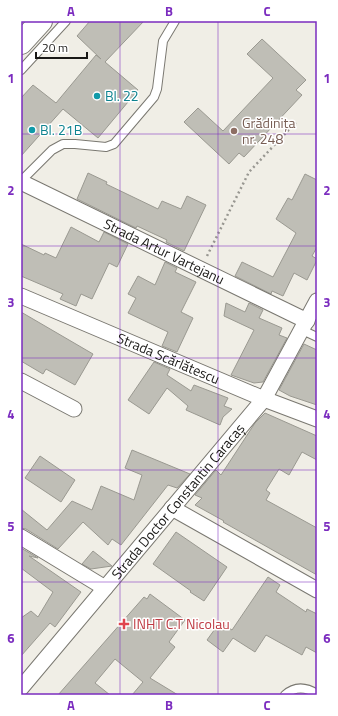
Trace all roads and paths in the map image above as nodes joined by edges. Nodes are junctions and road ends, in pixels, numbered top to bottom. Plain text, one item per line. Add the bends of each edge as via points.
1 (41, 21) edge
2 (66, 21) edge
3 (176, 21) edge
4 (21, 42) edge
5 (21, 70) edge
6 (297, 121) dead end
7 (21, 182) edge
8 (201, 269) junction
9 (21, 296) edge
10 (317, 301) edge
11 (304, 326) junction
12 (317, 338) edge
13 (21, 381) edge
14 (264, 399) junction
15 (74, 409) dead end
16 (317, 419) edge
17 (172, 508) junction
18 (21, 537) edge
19 (105, 588) junction
20 (317, 590) edge
21 (21, 688) edge
22 (317, 694) edge
23 (284, 695) edge

1 - 4 main road
2 - 5 lane
3 - 7 lane via 163,41 154,97 114,144 106,147 63,144 52,150
6 - 8 path via 248,172
7 - 8 street, Strada Artur Vartejanu
8 - 11 street, Strada Artur Vartejanu
9 - 14 street, Strada Scărlătescu
10 - 11 street, Strada Doctor Constantin Caracaș
11 - 12 lane
11 - 14 street, Strada Doctor Constantin Caracaș
13 - 15 street
14 - 16 street, Strada Scărlătescu
14 - 17 street, Strada Doctor Constantin Caracaș
17 - 19 street, Strada Doctor Constantin Caracaș
17 - 20 street
18 - 19 street
19 - 21 street, Strada Doctor Constantin Caracaș
22 - 23 lane via 300,688 292,689

